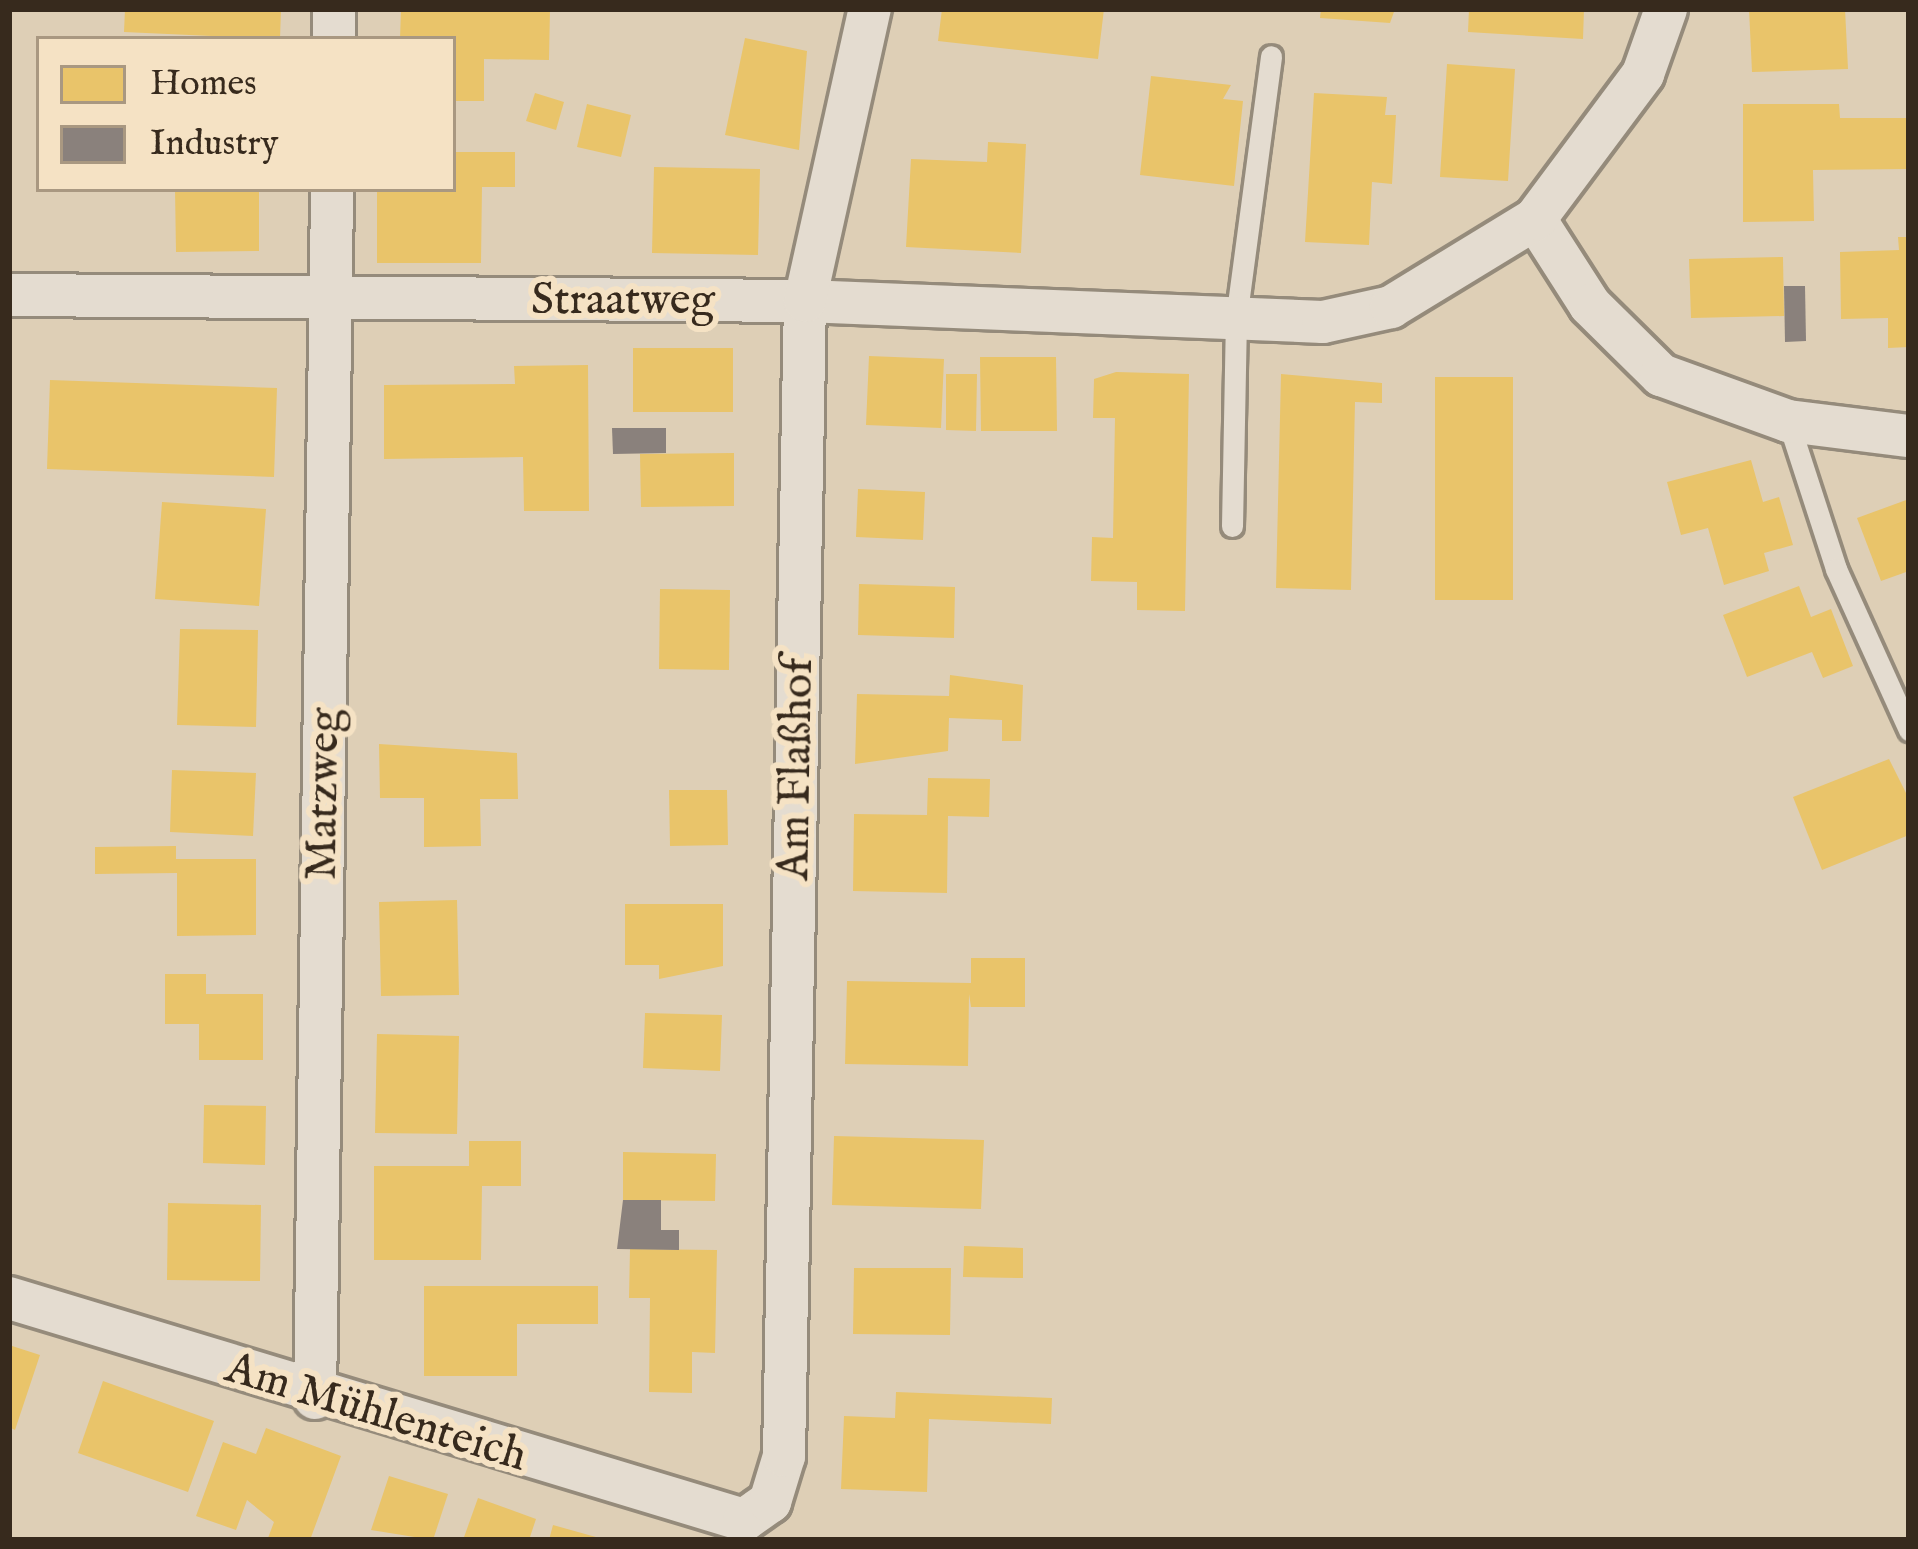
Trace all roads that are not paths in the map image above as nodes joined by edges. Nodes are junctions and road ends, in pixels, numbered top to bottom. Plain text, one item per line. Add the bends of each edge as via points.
1 (870, 9) edge
2 (1666, 9) edge
3 (1271, 56) dead end
4 (332, 192) edge
5 (1535, 219) junction
6 (9, 295) edge
7 (331, 300) junction
8 (806, 301) junction
9 (1236, 320) junction
10 (1788, 421) junction
11 (1909, 436) edge
12 (1232, 526) dead end
13 (1909, 730) edge
14 (9, 1298) edge
15 (315, 1398) junction
16 (745, 1520) joint

1 - 8 street, Am Flaßhof
2 - 5 street, Straatweg via 1643,74
3 - 9 lane
4 - 7 street, Matzweg
5 - 9 street, Straatweg via 1391,307 1323,322
5 - 10 street via 1590,305 1661,375
6 - 7 street, Straatweg
7 - 8 street, Straatweg
7 - 15 street, Matzweg
8 - 9 street, Straatweg
8 - 16 street, Am Flaßhof via 784,1456 770,1502
9 - 12 lane
10 - 11 street
10 - 13 lane via 1836,568
14 - 15 street, Am Mühlenteich
15 - 16 street, Am Mühlenteich

